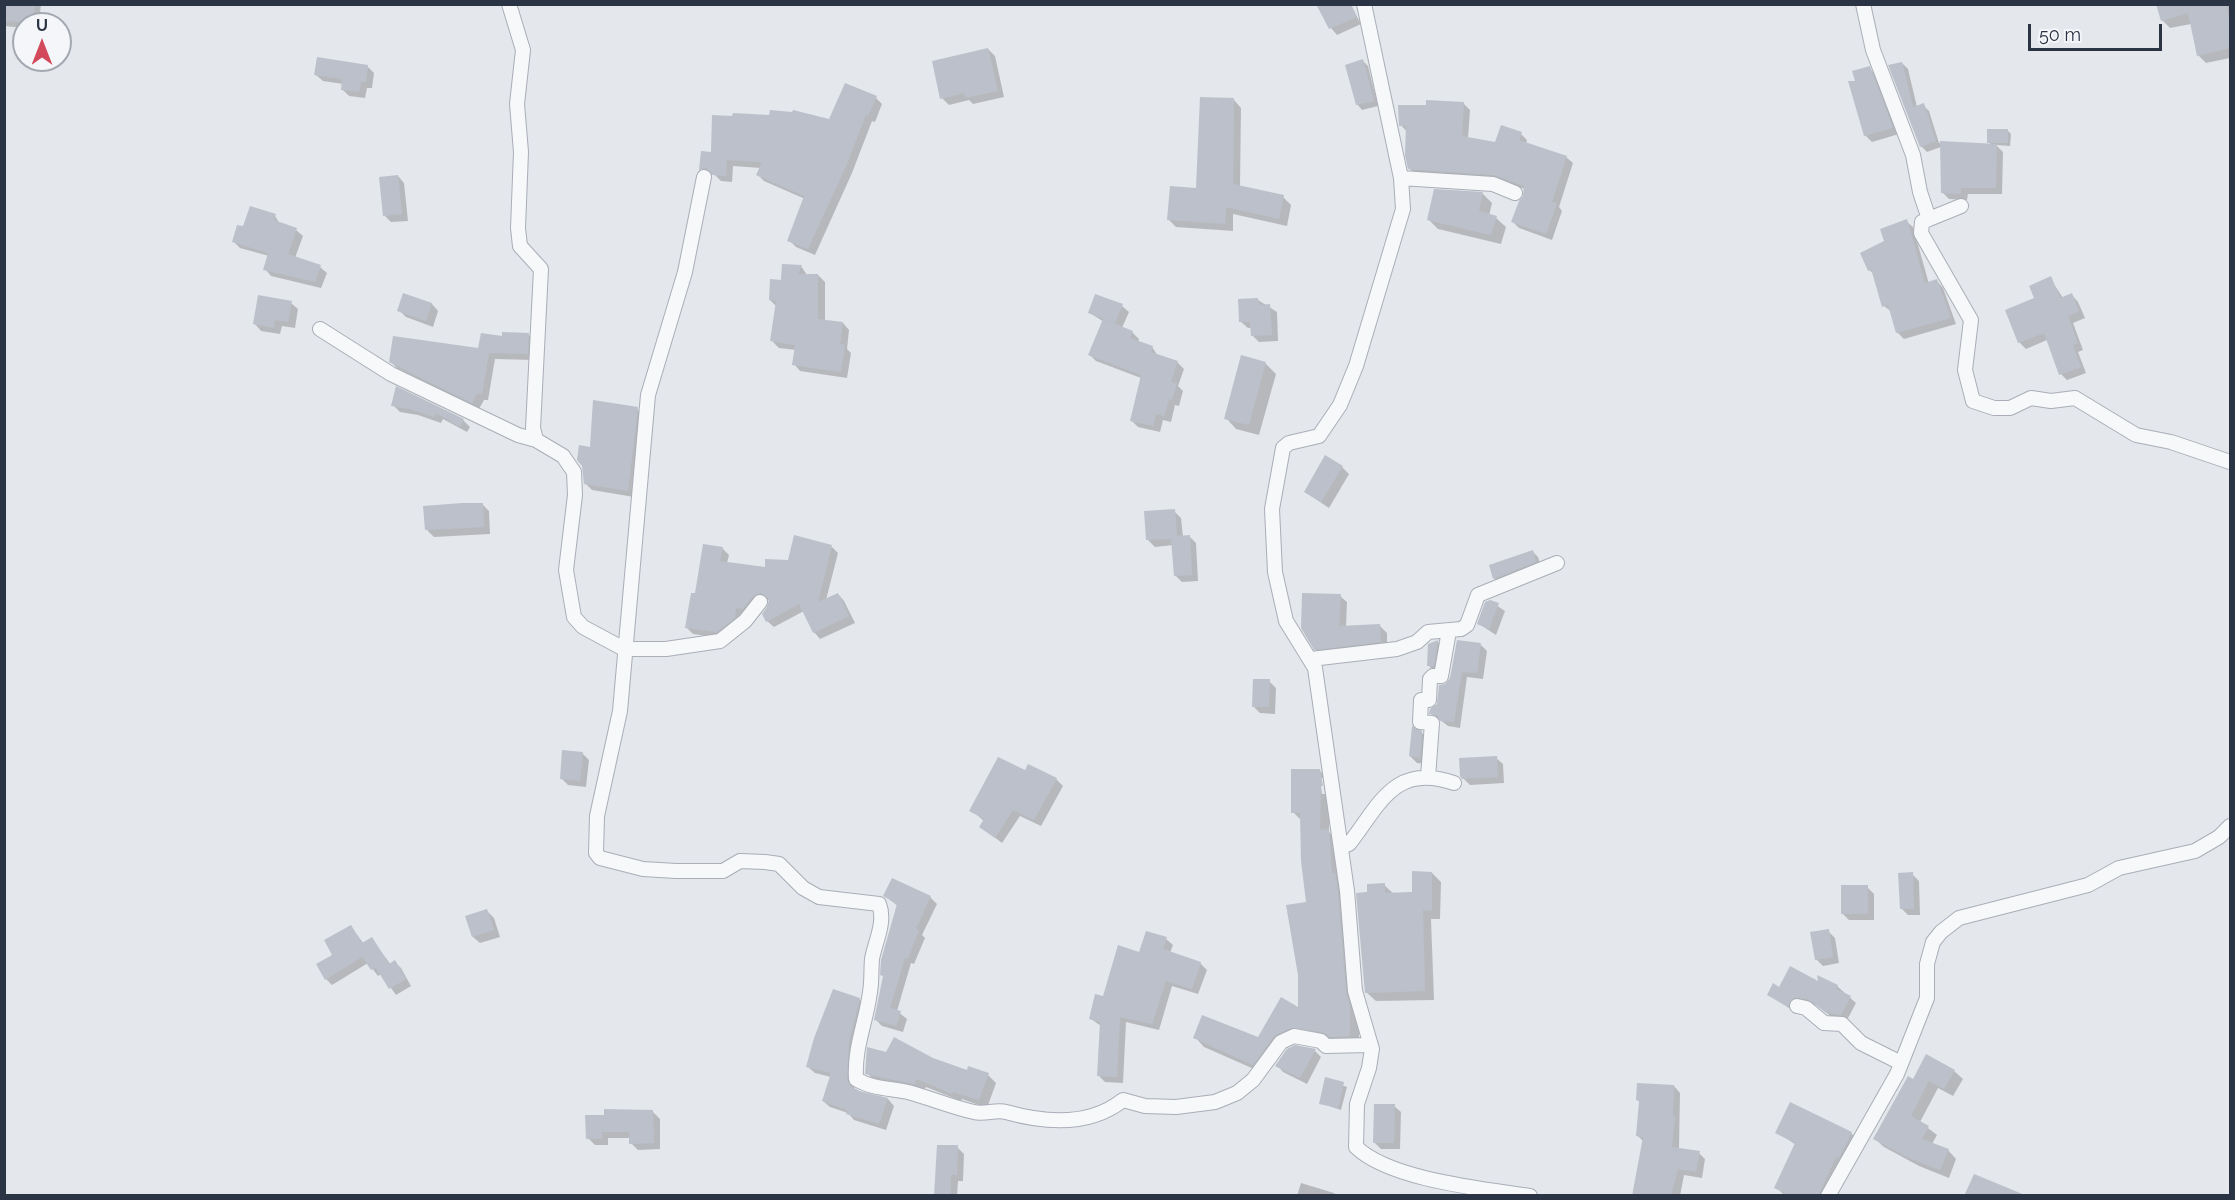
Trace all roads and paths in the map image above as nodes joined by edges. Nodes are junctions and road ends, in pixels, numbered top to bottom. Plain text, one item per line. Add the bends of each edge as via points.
1 (509, 4) edge
2 (1364, 4) edge
3 (1863, 4) edge
4 (704, 177) dead end
5 (1401, 178) junction
6 (1515, 193) dead end
7 (1961, 206) dead end
8 (1929, 219) junction
9 (320, 329) dead end
10 (536, 440) junction
11 (2230, 462) edge
12 (1557, 563) dead end
13 (760, 602) dead end
14 (1449, 631) junction
15 (624, 649) junction
16 (1311, 659) junction
17 (1428, 777) junction
18 (1454, 783) dead end
19 (2230, 825) edge
20 (1341, 847) junction
21 (1797, 1006) dead end
22 (1371, 1045) junction
23 (1901, 1063) junction
24 (1530, 1196) edge
25 (1828, 1196) edge

1 - 10 street via 523,50 517,104 520,246 541,269 533,428
2 - 5 street
3 - 8 street via 1873,50 1914,155
4 - 15 street via 685,272 648,395
5 - 6 street via 1493,184
5 - 16 street via 1402,209 1356,366 1340,405 1319,436 1283,448 1277,471 1272,509 1275,572 1286,621
7 - 8 street
8 - 11 street via 1922,222 1921,233 1971,320 1965,370 1973,401 2010,408 2031,398 2075,398 2136,435
9 - 10 street via 391,374
10 - 15 street via 563,456 574,472 575,495 566,554 574,617 583,627
12 - 14 street via 1478,595 1467,625
13 - 15 street via 745,621 720,641 666,649
14 - 16 street via 1428,632 1417,642 1397,649
14 - 17 street via 1441,676 1433,675 1429,700 1421,700 1420,722 1432,723
15 - 22 street via 620,711 597,816 596,853 600,858 623,864 676,871 723,871 740,861 779,864 803,888 819,897 879,904 882,911 878,942 855,1057 856,1079 869,1088 886,1087 976,1113 1004,1111 1035,1120 1070,1121 1109,1112 1123,1101 1176,1107 1215,1102 1237,1093 1281,1042 1294,1036 1321,1041 1326,1046
16 - 20 street
17 - 18 street
17 - 20 street via 1412,779 1384,794 1349,844
19 - 23 street via 2219,837 2195,851 2119,868 2088,885 1959,918 1933,942 1927,964 1927,998
20 - 22 street via 1355,991
21 - 23 street via 1806,1008 1824,1023 1842,1024 1861,1043
22 - 24 street via 1372,1055 1355,1115 1356,1147 1362,1153 1417,1176
23 - 25 street

